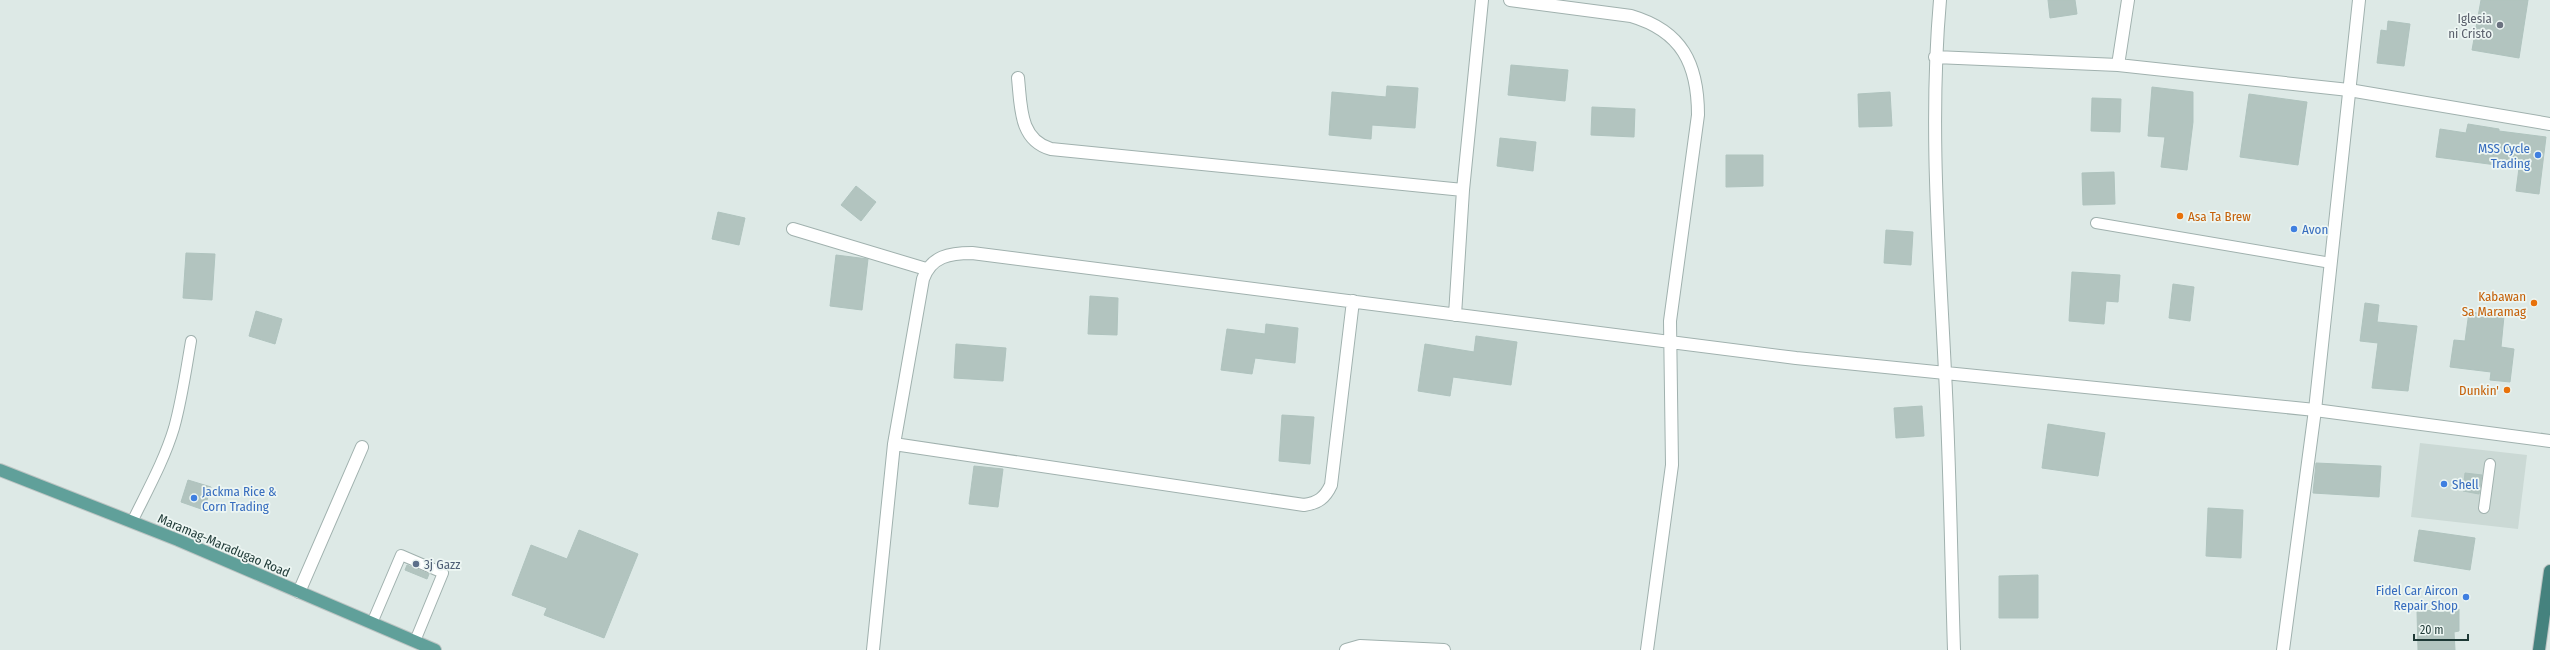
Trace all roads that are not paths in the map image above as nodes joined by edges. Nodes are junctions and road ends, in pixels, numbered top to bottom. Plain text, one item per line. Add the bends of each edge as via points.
1 (1482, 0) edge
2 (1510, 0) edge
3 (1940, 0) edge
4 (2128, 0) edge
5 (2359, 0) edge
6 (1935, 57) junction
7 (2118, 65) junction
8 (1018, 78) dead end
9 (2349, 90) junction
10 (2550, 124) edge
11 (1463, 190) junction
12 (2096, 223) dead end
13 (793, 229) dead end
14 (2331, 263) junction
15 (926, 269) junction
16 (1353, 301) junction
17 (1455, 315) junction
18 (191, 341) dead end
19 (1669, 342) junction
20 (1945, 374) junction
21 (2314, 410) junction
22 (2550, 441) edge
23 (894, 444) junction
24 (362, 447) dead end
25 (2490, 464) dead end
26 (0, 470) edge
27 (2484, 508) dead end
28 (132, 522) junction
29 (2550, 571) edge
30 (299, 592) junction
31 (372, 623) junction
32 (415, 642) junction
33 (435, 650) edge
34 (873, 650) edge
35 (1346, 650) edge
36 (1444, 650) edge
37 (1647, 650) edge
38 (1954, 650) edge
39 (2283, 650) edge
40 (2540, 650) edge

1 - 11 street
2 - 19 street via 1630,16 1648,21 1672,37 1688,57 1698,95 1698,115 1673,294
3 - 6 street
4 - 7 street
5 - 9 street
6 - 7 street
6 - 20 street via 1937,234
7 - 9 street
8 - 11 street via 1022,114 1026,126 1039,146
9 - 10 street
9 - 14 street
11 - 17 street
12 - 14 lane
13 - 15 street
14 - 21 street
15 - 16 street via 943,256 972,253
15 - 23 street
16 - 17 street
16 - 23 street via 1331,485 1327,494 1313,504 1304,505
17 - 19 street
18 - 28 lane via 174,428 161,463
19 - 20 street
19 - 37 street via 1672,465
20 - 21 street
20 - 38 street
21 - 22 street
21 - 39 street
23 - 34 street
24 - 30 street
25 - 27 lane
26 - 28 main road, Maramag-Maradugao Road
28 - 30 main road, Maramag-Maradugao Road
29 - 40 highway
30 - 31 main road, Maramag-Maradugao Road
31 - 32 main road, Maramag-Maradugao Road
31 - 32 lane via 401,555 444,573
32 - 33 main road, Maramag-Maradugao Road
35 - 36 street via 1360,646

